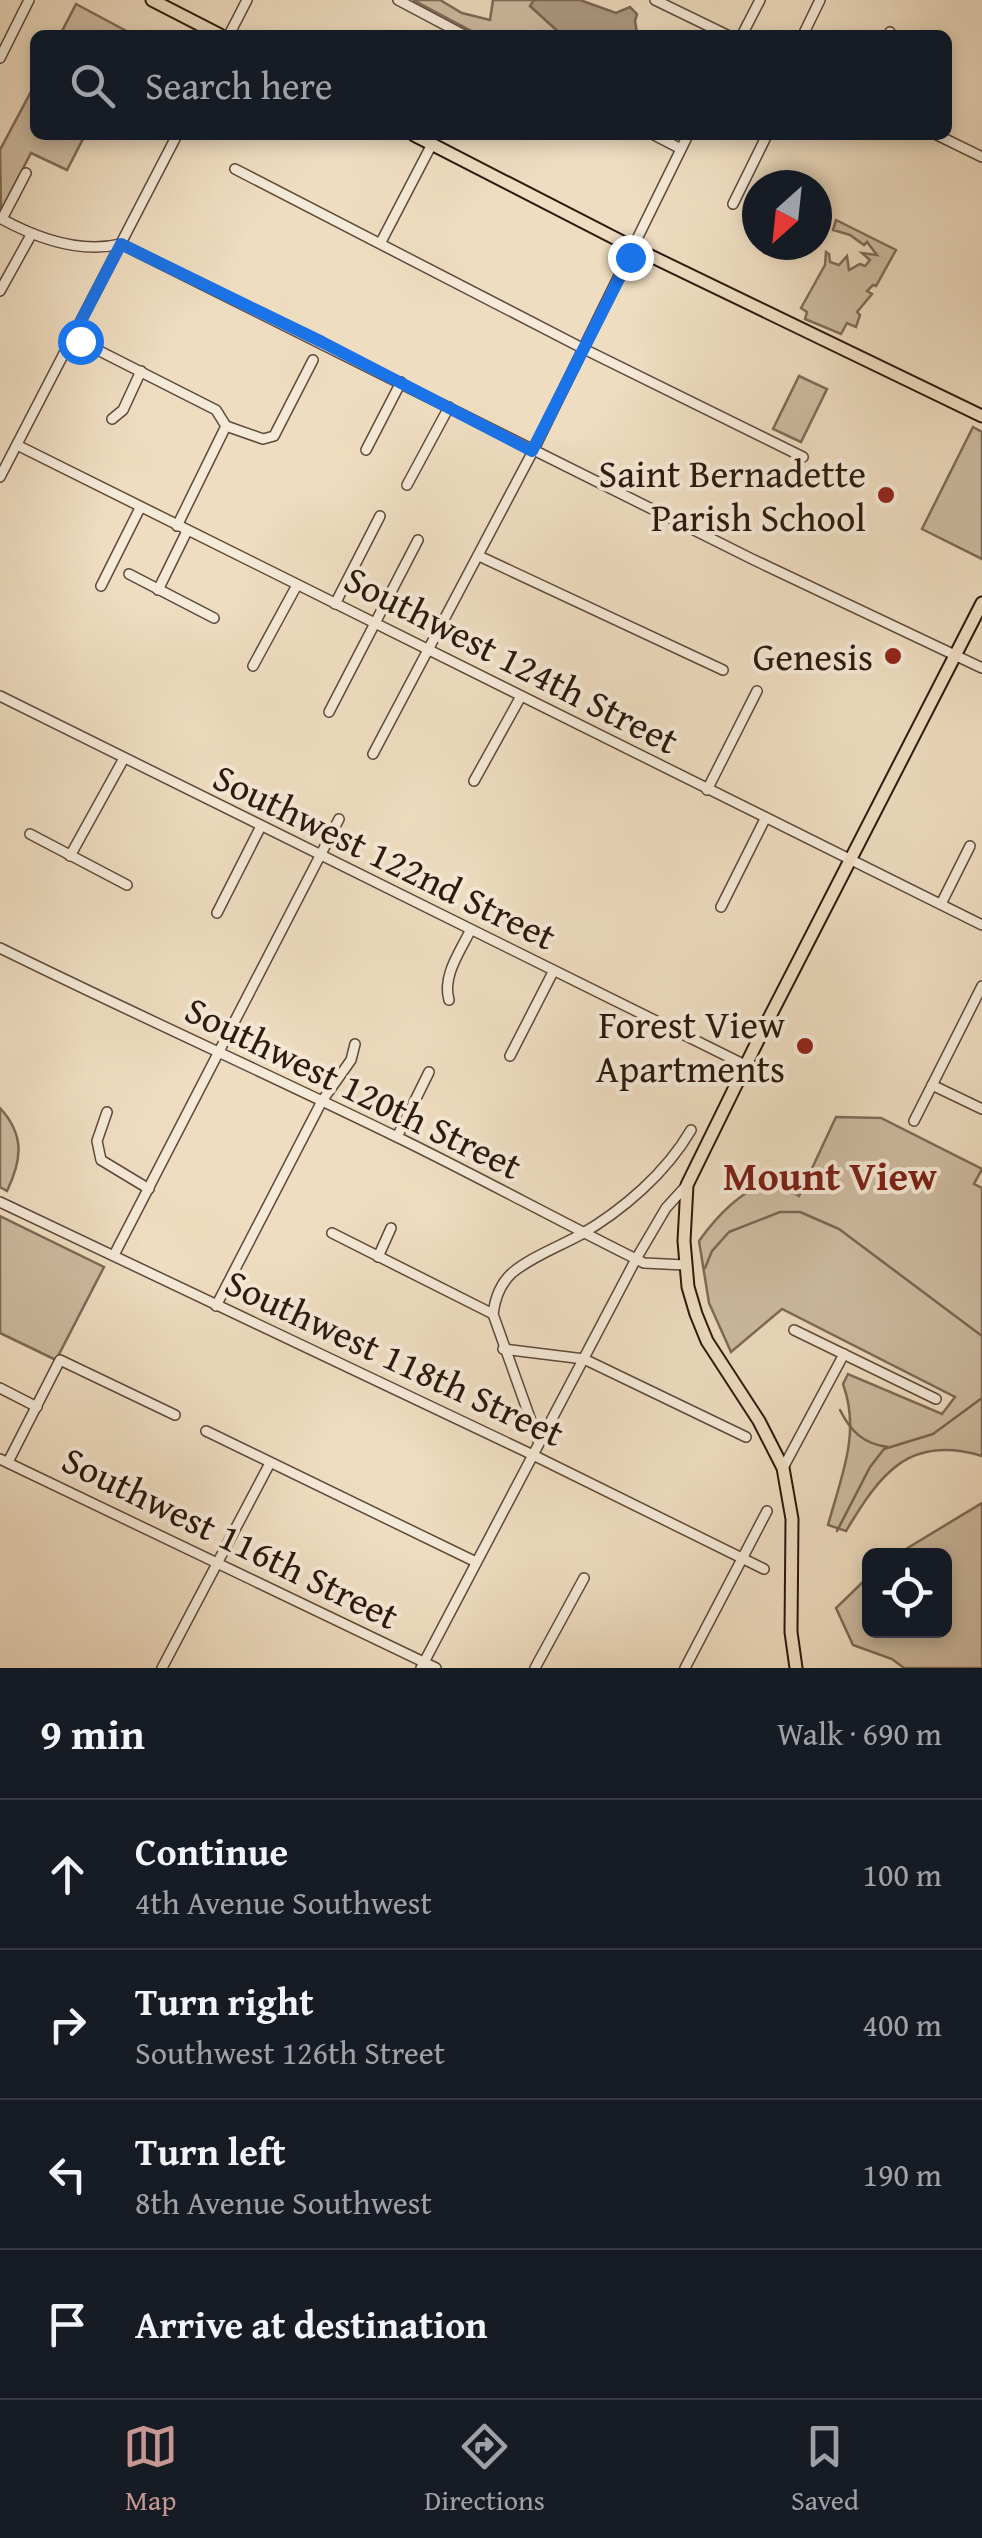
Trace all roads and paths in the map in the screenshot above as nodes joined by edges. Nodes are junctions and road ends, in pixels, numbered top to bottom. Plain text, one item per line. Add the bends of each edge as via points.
1 (29, 0) edge
2 (152, 0) edge
3 (246, 0) edge
4 (398, 0) edge
5 (655, 0) edge
6 (760, 0) edge
7 (820, 0) edge
8 (210, 30) edge
9 (231, 30) edge
10 (455, 30) edge
11 (717, 30) edge
12 (745, 30) edge
13 (805, 30) edge
14 (0, 58) edge
15 (174, 140) edge
16 (424, 140) edge
17 (663, 140) edge
18 (685, 140) edge
19 (764, 140) edge
20 (947, 140) edge
21 (432, 144) junction
22 (680, 149) junction
23 (982, 157) edge
24 (235, 169) dead end
25 (26, 173) dead end
26 (733, 204) dead end
27 (1, 218) edge
28 (31, 234) junction
29 (382, 242) junction
30 (121, 244) junction
31 (634, 248) junction
32 (0, 292) edge
33 (72, 338) junction
34 (584, 349) junction
35 (313, 360) dead end
36 (141, 372) junction
37 (402, 382) junction
38 (448, 407) junction
39 (982, 416) edge
40 (112, 419) dead end
41 (226, 426) junction
42 (17, 445) junction
43 (366, 450) dead end
44 (532, 451) junction
45 (804, 457) dead end
46 (0, 477) edge
47 (407, 485) dead end
48 (140, 508) junction
49 (380, 516) dead end
50 (182, 529) junction
51 (418, 540) dead end
52 (479, 556) junction
53 (129, 574) dead end
54 (297, 585) junction
55 (101, 586) dead end
56 (158, 590) junction
57 (982, 603) edge
58 (335, 604) junction
59 (214, 618) dead end
60 (376, 624) junction
61 (428, 651) junction
62 (954, 657) junction
63 (253, 666) dead end
64 (982, 668) edge
65 (723, 670) dead end
66 (757, 691) dead end
67 (0, 696) edge
68 (520, 698) junction
69 (329, 712) dead end
70 (373, 754) dead end
71 (123, 760) junction
72 (474, 781) dead end
73 (708, 790) junction
74 (764, 819) junction
75 (339, 820) dead end
76 (260, 828) junction
77 (30, 834) dead end
78 (970, 846) dead end
79 (70, 856) junction
80 (320, 856) junction
81 (850, 859) junction
82 (127, 885) dead end
83 (941, 904) junction
84 (721, 907) dead end
85 (216, 913) dead end
86 (982, 925) edge
87 (470, 931) junction
88 (0, 948) edge
89 (554, 972) junction
90 (982, 986) edge
91 (449, 1000) dead end
92 (355, 1044) dead end
93 (220, 1052) junction
94 (510, 1056) dead end
95 (746, 1064) junction
96 (429, 1072) dead end
97 (932, 1084) junction
98 (322, 1101) junction
99 (904, 1107) dead end
100 (982, 1110) edge
101 (107, 1112) dead end
102 (691, 1130) dead end
103 (397, 1137) junction
104 (687, 1185) junction
105 (149, 1189) junction
106 (0, 1202) edge
107 (391, 1228) dead end
108 (584, 1232) junction
109 (332, 1233) dead end
110 (114, 1255) junction
111 (378, 1257) junction
112 (636, 1259) junction
113 (686, 1265) junction
114 (216, 1306) junction
115 (493, 1314) junction
116 (794, 1330) dead end
117 (503, 1349) junction
118 (844, 1354) junction
119 (584, 1359) junction
120 (0, 1388) edge
121 (936, 1399) dead end
122 (37, 1407) junction
123 (175, 1415) dead end
124 (206, 1432) dead end
125 (746, 1437) dead end
126 (538, 1444) junction
127 (533, 1455) junction
128 (4, 1461) edge
129 (270, 1463) junction
130 (783, 1468) junction
131 (767, 1511) dead end
132 (742, 1560) junction
133 (476, 1562) junction
134 (216, 1563) junction
135 (764, 1570) dead end
136 (584, 1578) dead end
137 (423, 1665) edge
138 (162, 1668) edge
139 (436, 1668) edge
140 (535, 1668) edge
141 (685, 1668) edge
142 (796, 1668) edge

1 - 14 street
2 - 8 main road
3 - 9 street
4 - 10 street
5 - 11 street
6 - 12 street
7 - 13 street
15 - 30 street
16 - 21 main road
17 - 22 street
18 - 22 street
19 - 26 street
20 - 23 street
21 - 29 street
21 - 31 main road
22 - 31 street
24 - 29 street
25 - 27 street
27 - 28 street
28 - 30 street via 92,247
28 - 32 street
29 - 34 street
30 - 33 street
30 - 37 street
31 - 34 street
31 - 39 main road
33 - 36 street
33 - 42 street
34 - 44 street
34 - 45 street
35 - 41 street via 274,436 263,439
36 - 40 street
36 - 41 street via 216,410
37 - 38 street
37 - 43 street
38 - 44 street
38 - 47 street
41 - 50 street
42 - 46 street
42 - 48 street, Southwest 124th Street
44 - 52 street
44 - 62 street
48 - 50 street, Southwest 124th Street
48 - 55 street
49 - 58 street
50 - 54 street, Southwest 124th Street
50 - 56 street
51 - 60 street
52 - 61 street
52 - 65 street
53 - 56 street
54 - 58 street, Southwest 124th Street
54 - 63 street
56 - 59 street
57 - 62 main road
58 - 60 street, Southwest 124th Street
60 - 61 street, Southwest 124th Street
60 - 69 street
61 - 68 street, Southwest 124th Street
61 - 70 street
62 - 64 street
62 - 81 main road
66 - 73 street
67 - 71 street, Southwest 122nd Street
68 - 72 street
68 - 73 street, Southwest 124th Street
71 - 76 street, Southwest 122nd Street
71 - 79 street
73 - 74 street, Southwest 124th Street
74 - 81 street, Southwest 124th Street
74 - 84 street
75 - 80 street
76 - 80 street, Southwest 122nd Street
76 - 85 street
77 - 79 street
78 - 83 street
79 - 82 street
80 - 87 street, Southwest 122nd Street
80 - 93 street
81 - 83 street, Southwest 124th Street
81 - 95 main road
83 - 86 street, Southwest 124th Street
87 - 89 street, Southwest 122nd Street
87 - 91 street via 448,980
88 - 93 street, Southwest 120th Street
89 - 94 street
89 - 95 street, Southwest 122nd Street
90 - 97 street
92 - 98 street via 352,1060
93 - 98 street, Southwest 120th Street
93 - 105 street
95 - 104 main road
96 - 103 street
97 - 99 street via 916,1118
97 - 100 street
98 - 103 street, Southwest 120th Street
98 - 114 street
101 - 105 street via 97,1141 101,1160
102 - 108 street via 644,1186
103 - 108 street, Southwest 120th Street
104 - 112 street
104 - 113 main road
105 - 110 street
106 - 110 street, Southwest 118th Street
107 - 111 street
108 - 112 street, Southwest 120th Street
108 - 115 street via 514,1271
109 - 111 street
110 - 114 street, Southwest 118th Street
111 - 115 street
112 - 113 street, Southwest 120th Street
112 - 119 street
113 - 130 main road via 707,1341
114 - 127 street, Southwest 118th Street
115 - 117 street
116 - 118 street
117 - 119 street
117 - 126 street
118 - 121 street
118 - 130 street
119 - 125 street
119 - 126 street
120 - 122 street
122 - 123 street via 60,1360
122 - 128 street
124 - 129 street
126 - 127 street
127 - 132 street, Southwest 118th Street
127 - 133 street
128 - 134 street, Southwest 116th Street
129 - 133 street
129 - 134 street
130 - 142 main road via 792,1519
131 - 132 street
132 - 135 street, Southwest 118th Street
132 - 141 street
133 - 137 street
134 - 137 street, Southwest 116th Street
134 - 138 street
136 - 140 street
137 - 139 street, Southwest 116th Street

